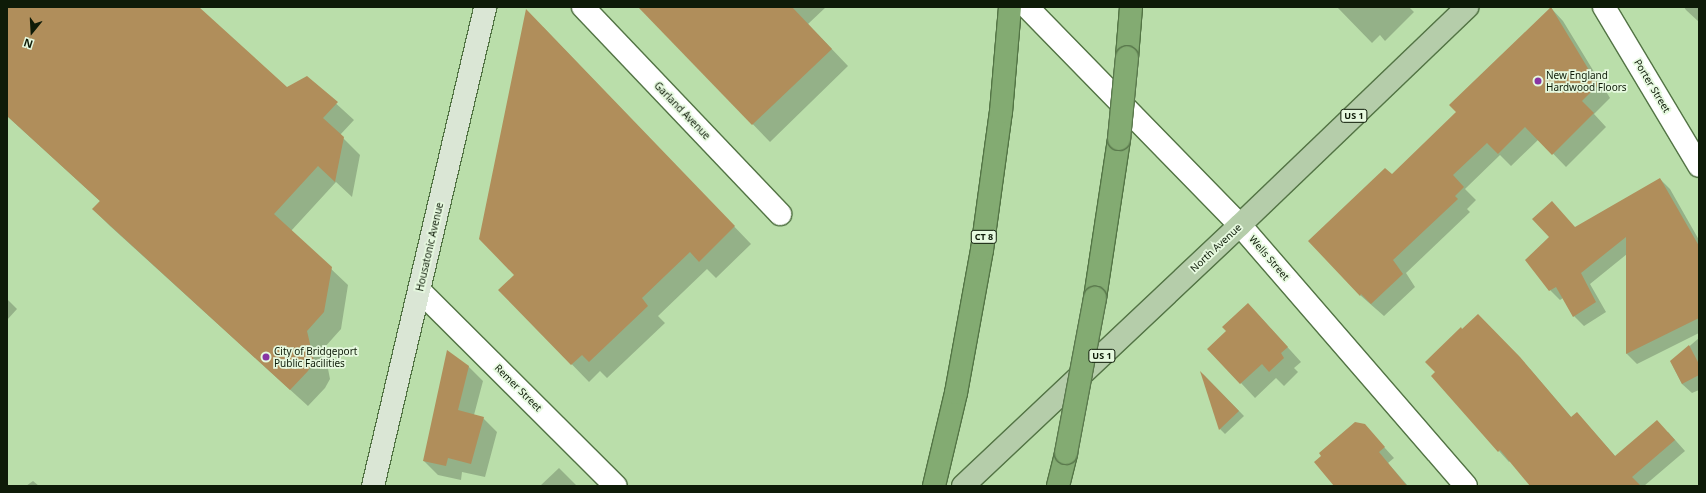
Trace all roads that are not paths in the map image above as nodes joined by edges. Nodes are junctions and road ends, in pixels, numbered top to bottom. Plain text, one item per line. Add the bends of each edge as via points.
1 (485, 7) edge
2 (583, 7) edge
3 (1010, 7) edge
4 (1027, 7) edge
5 (1131, 7) edge
6 (1604, 7) edge
7 (1463, 8) edge
8 (1699, 166) edge
9 (780, 214) dead end
10 (1240, 225) junction
11 (420, 291) junction
12 (1066, 453) junction
13 (373, 486) edge
14 (616, 486) edge
15 (934, 486) edge
16 (963, 486) edge
17 (1058, 486) edge
18 (1064, 486) edge
19 (1466, 486) edge

1 - 11 main road, Housatonic Avenue
2 - 9 street, Garland Avenue
3 - 15 highway, CT 8 via 998,139 982,250 962,362
4 - 10 street, Wells Street
5 - 12 highway, bridge via 1119,139 1095,298
6 - 8 street, Porter Street
7 - 10 main road, North Avenue / US 1
10 - 16 main road, North Avenue / US 1
10 - 19 street, Wells Street
11 - 13 main road, Housatonic Avenue
11 - 14 street, Remer Street
12 - 17 highway
12 - 18 highway

